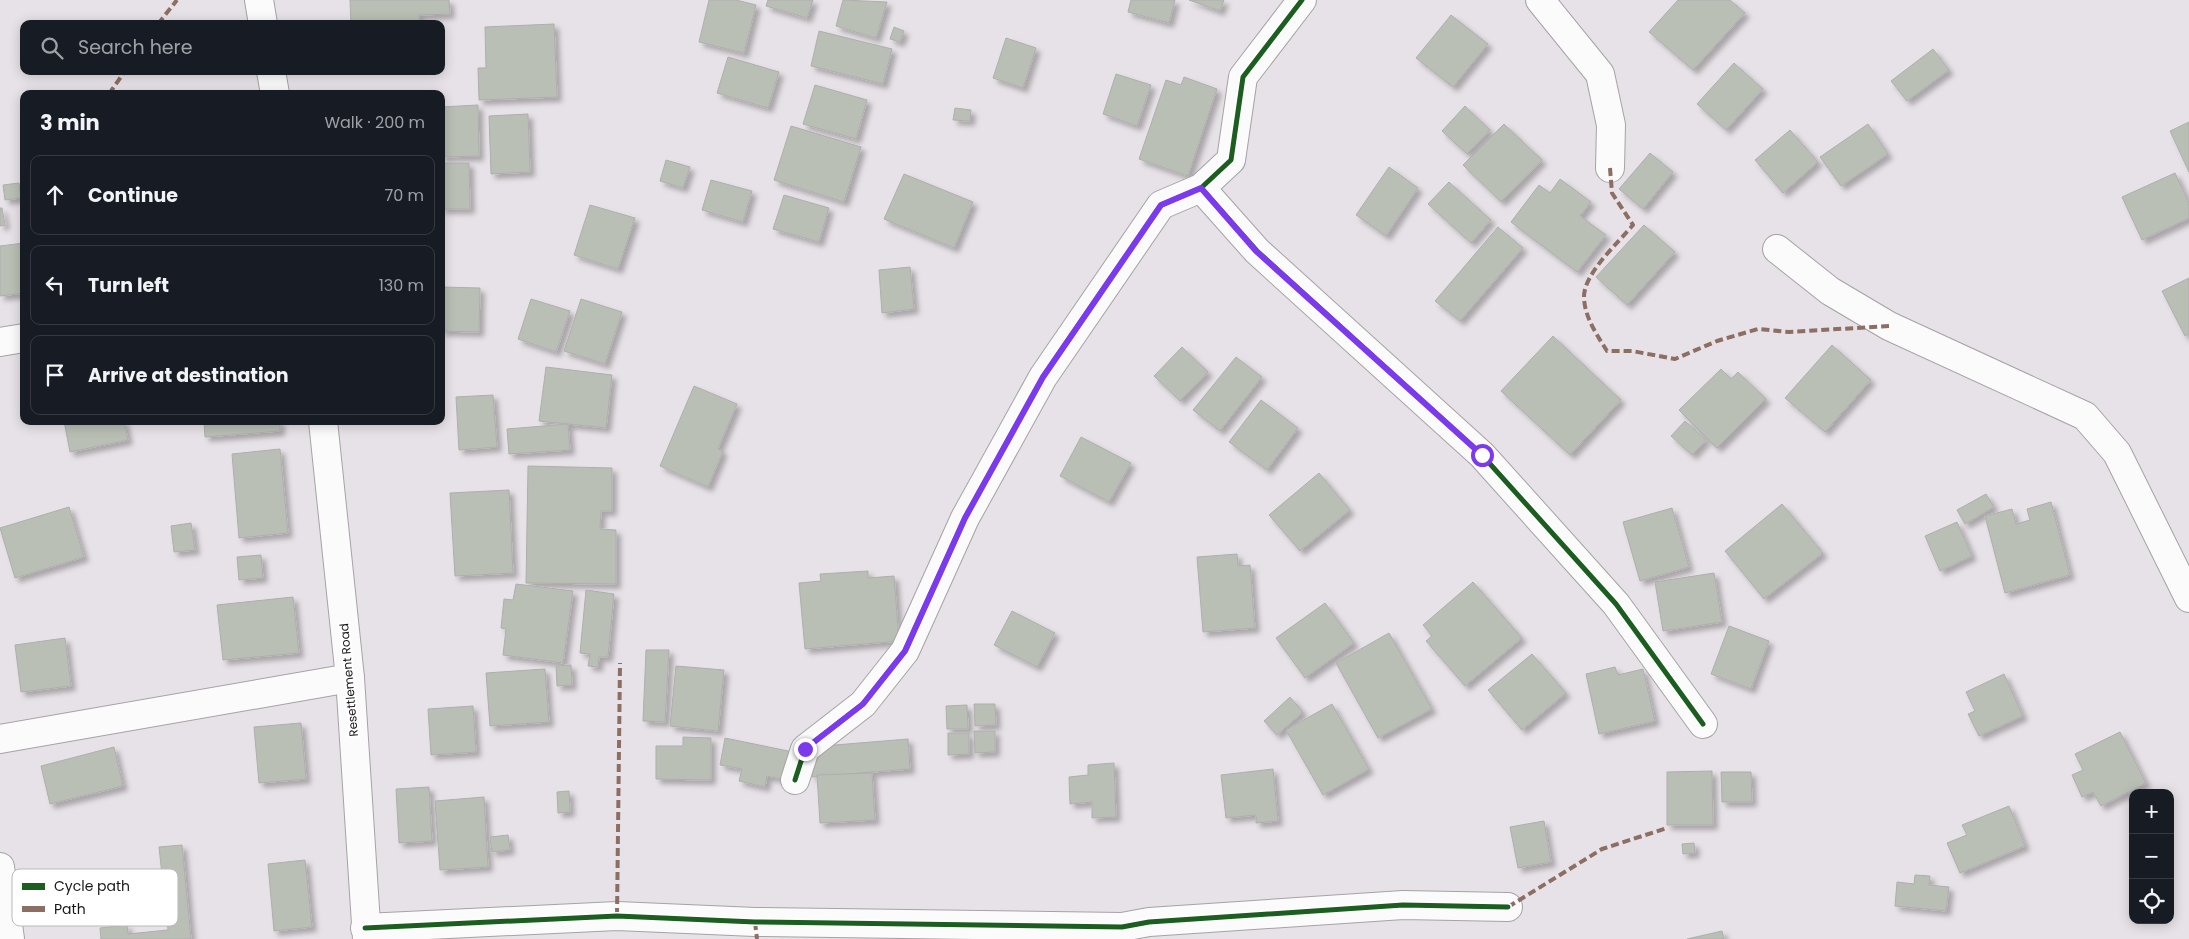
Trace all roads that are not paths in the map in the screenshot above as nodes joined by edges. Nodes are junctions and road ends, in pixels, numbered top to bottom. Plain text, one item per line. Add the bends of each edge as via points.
1 (258, 0) edge
2 (1302, 0) edge
3 (1540, 0) edge
4 (262, 20) edge
5 (272, 75) edge
6 (274, 90) edge
7 (1610, 168) dead end
8 (1201, 188) junction
9 (1777, 249) dead end
10 (20, 339) edge
11 (0, 342) edge
12 (323, 425) edge
13 (2189, 598) edge
14 (350, 678) junction
15 (1703, 724) dead end
16 (0, 739) edge
17 (795, 780) dead end
18 (0, 867) edge
19 (1508, 907) dead end
20 (1123, 933) edge
21 (366, 934) edge
22 (10, 939) edge

1 - 4 street
2 - 8 street via 1243,77 1231,160
3 - 7 street via 1600,74 1611,125
5 - 6 street
8 - 15 street via 1256,251 1482,455 1616,604
8 - 17 street via 1161,205 1043,377 965,518 905,651 863,704 805,749
9 - 13 street via 1830,291 1890,326 2085,416 2116,453
10 - 11 street
12 - 14 street, Resettlement Road
14 - 16 street
14 - 21 street, Resettlement Road
18 - 22 street
19 - 20 street via 1402,905 1150,922
20 - 21 street via 617,916

